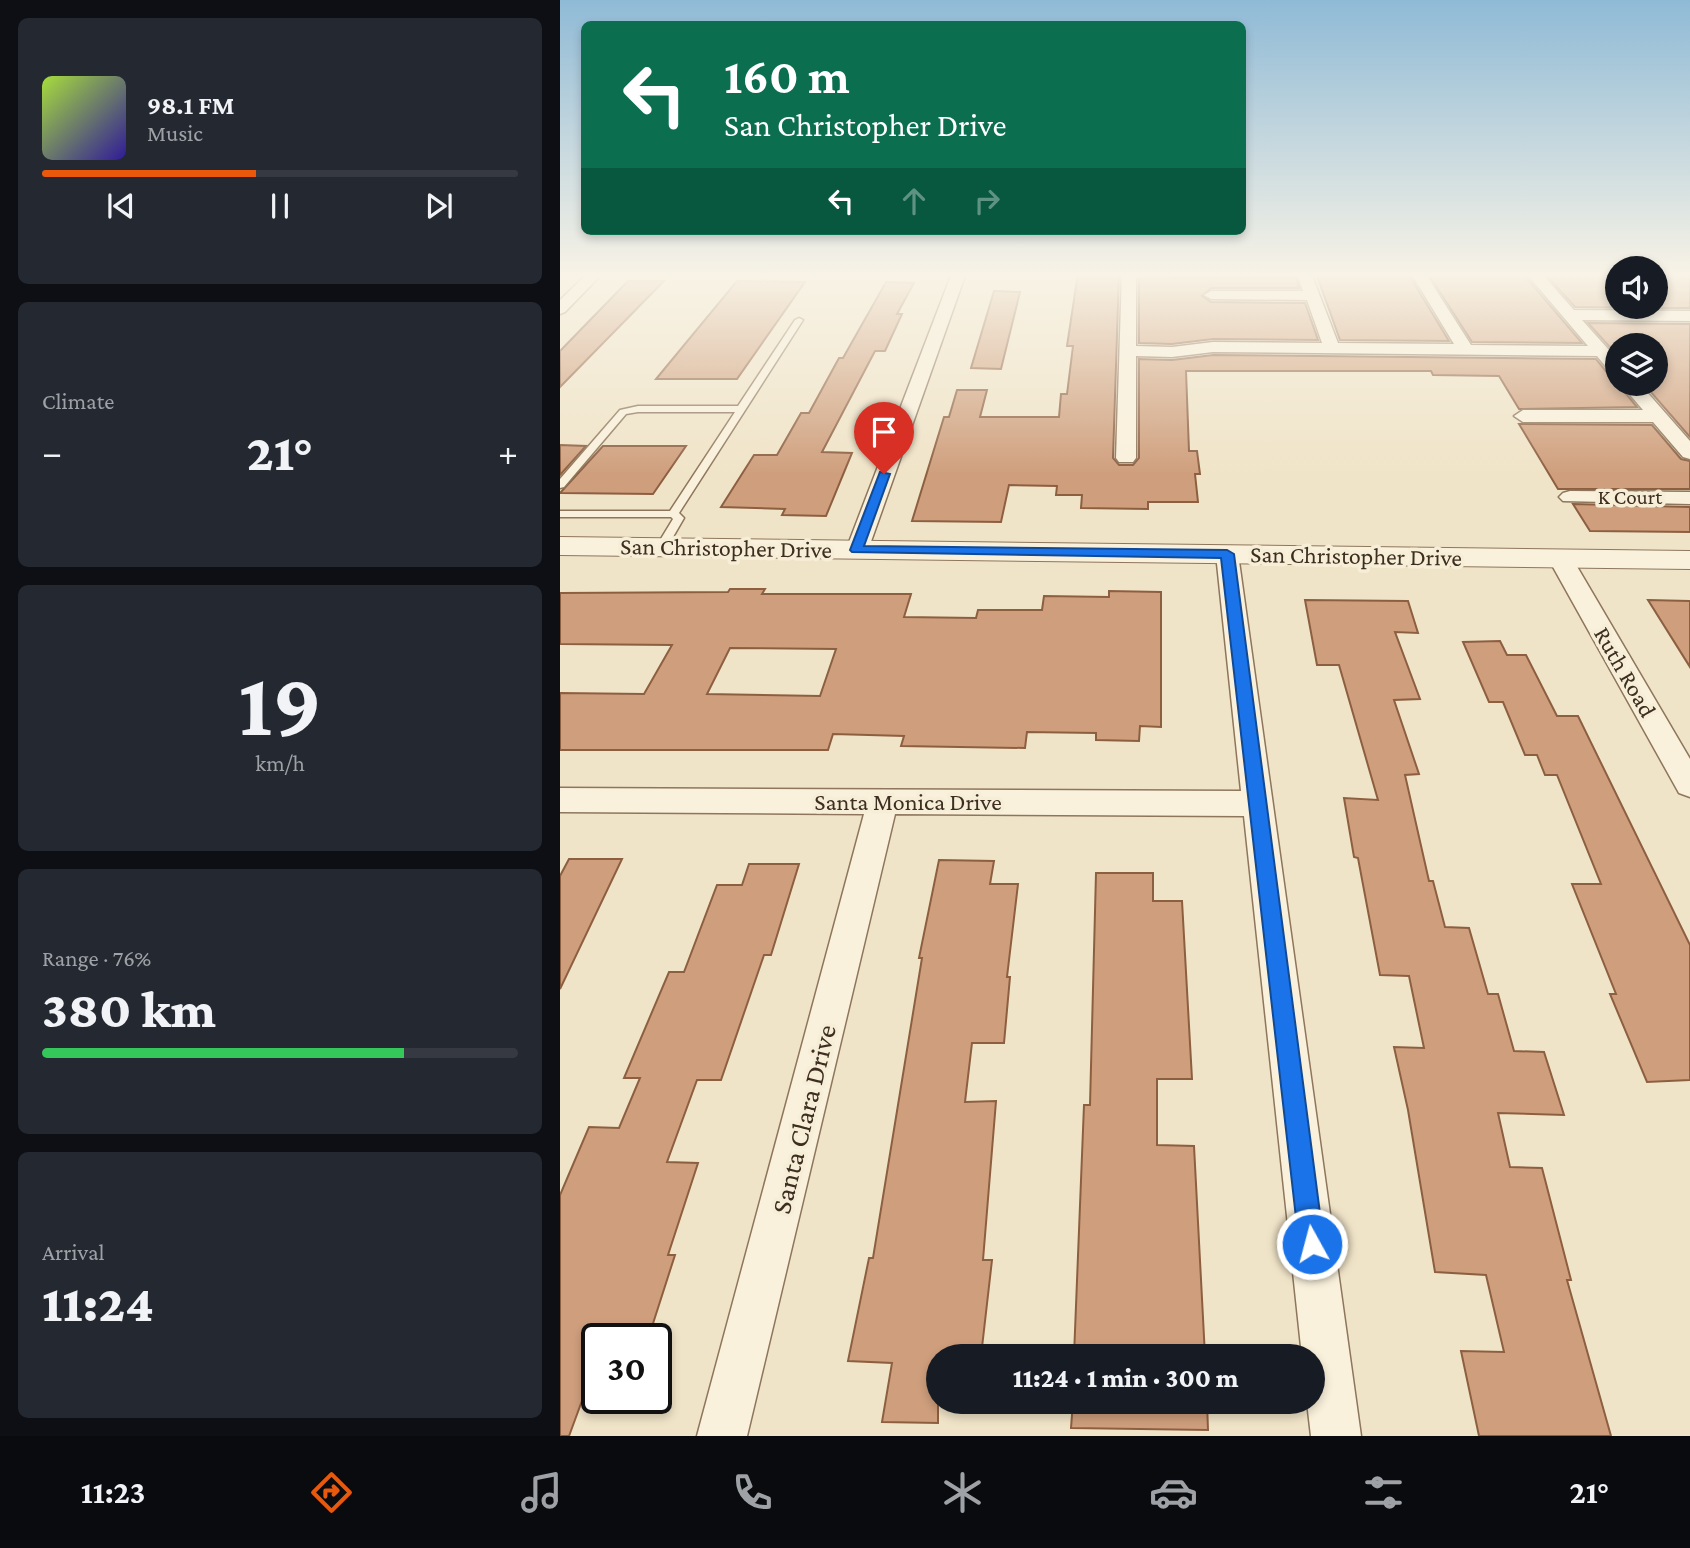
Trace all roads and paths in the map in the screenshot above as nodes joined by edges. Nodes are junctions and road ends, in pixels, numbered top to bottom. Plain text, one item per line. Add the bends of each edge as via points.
1 (786, 340) edge
2 (934, 340) edge
3 (1128, 340) edge
4 (1329, 340) edge
5 (1459, 340) edge
6 (1592, 340) edge
7 (1332, 348) junction
8 (1465, 349) junction
9 (1128, 351) junction
10 (1601, 351) junction
11 (1605, 356) edge
12 (1640, 396) edge
13 (741, 409) junction
14 (1523, 416) dead end
15 (1658, 416) junction
16 (1690, 453) edge
17 (1126, 458) dead end
18 (560, 485) edge
19 (1570, 497) dead end
20 (1690, 498) edge
21 (560, 514) edge
22 (673, 514) junction
23 (560, 546) edge
24 (662, 547) junction
25 (857, 550) junction
26 (1227, 554) junction
27 (1560, 558) junction
28 (1690, 560) edge
29 (1690, 785) edge
30 (560, 800) edge
31 (883, 802) junction
32 (1257, 804) junction
33 (722, 1436) edge
34 (1336, 1436) edge

1 - 13 lane
2 - 25 street
3 - 9 street
4 - 7 street
5 - 8 street
6 - 10 street
7 - 8 street
7 - 9 street
8 - 10 street
9 - 17 street
10 - 11 street
12 - 15 street
13 - 18 lane via 623,412
13 - 22 lane
14 - 15 street
15 - 16 street
19 - 20 street, K Court
21 - 22 lane
22 - 24 lane via 679,518
23 - 24 street, San Christopher Drive
24 - 25 street, San Christopher Drive
25 - 26 street, San Christopher Drive
26 - 27 street, San Christopher Drive
26 - 32 street
27 - 28 street, San Christopher Drive
27 - 29 street, Ruth Road
30 - 31 street, Santa Monica Drive
31 - 32 street, Santa Monica Drive
31 - 33 street, Santa Clara Drive
32 - 34 street

